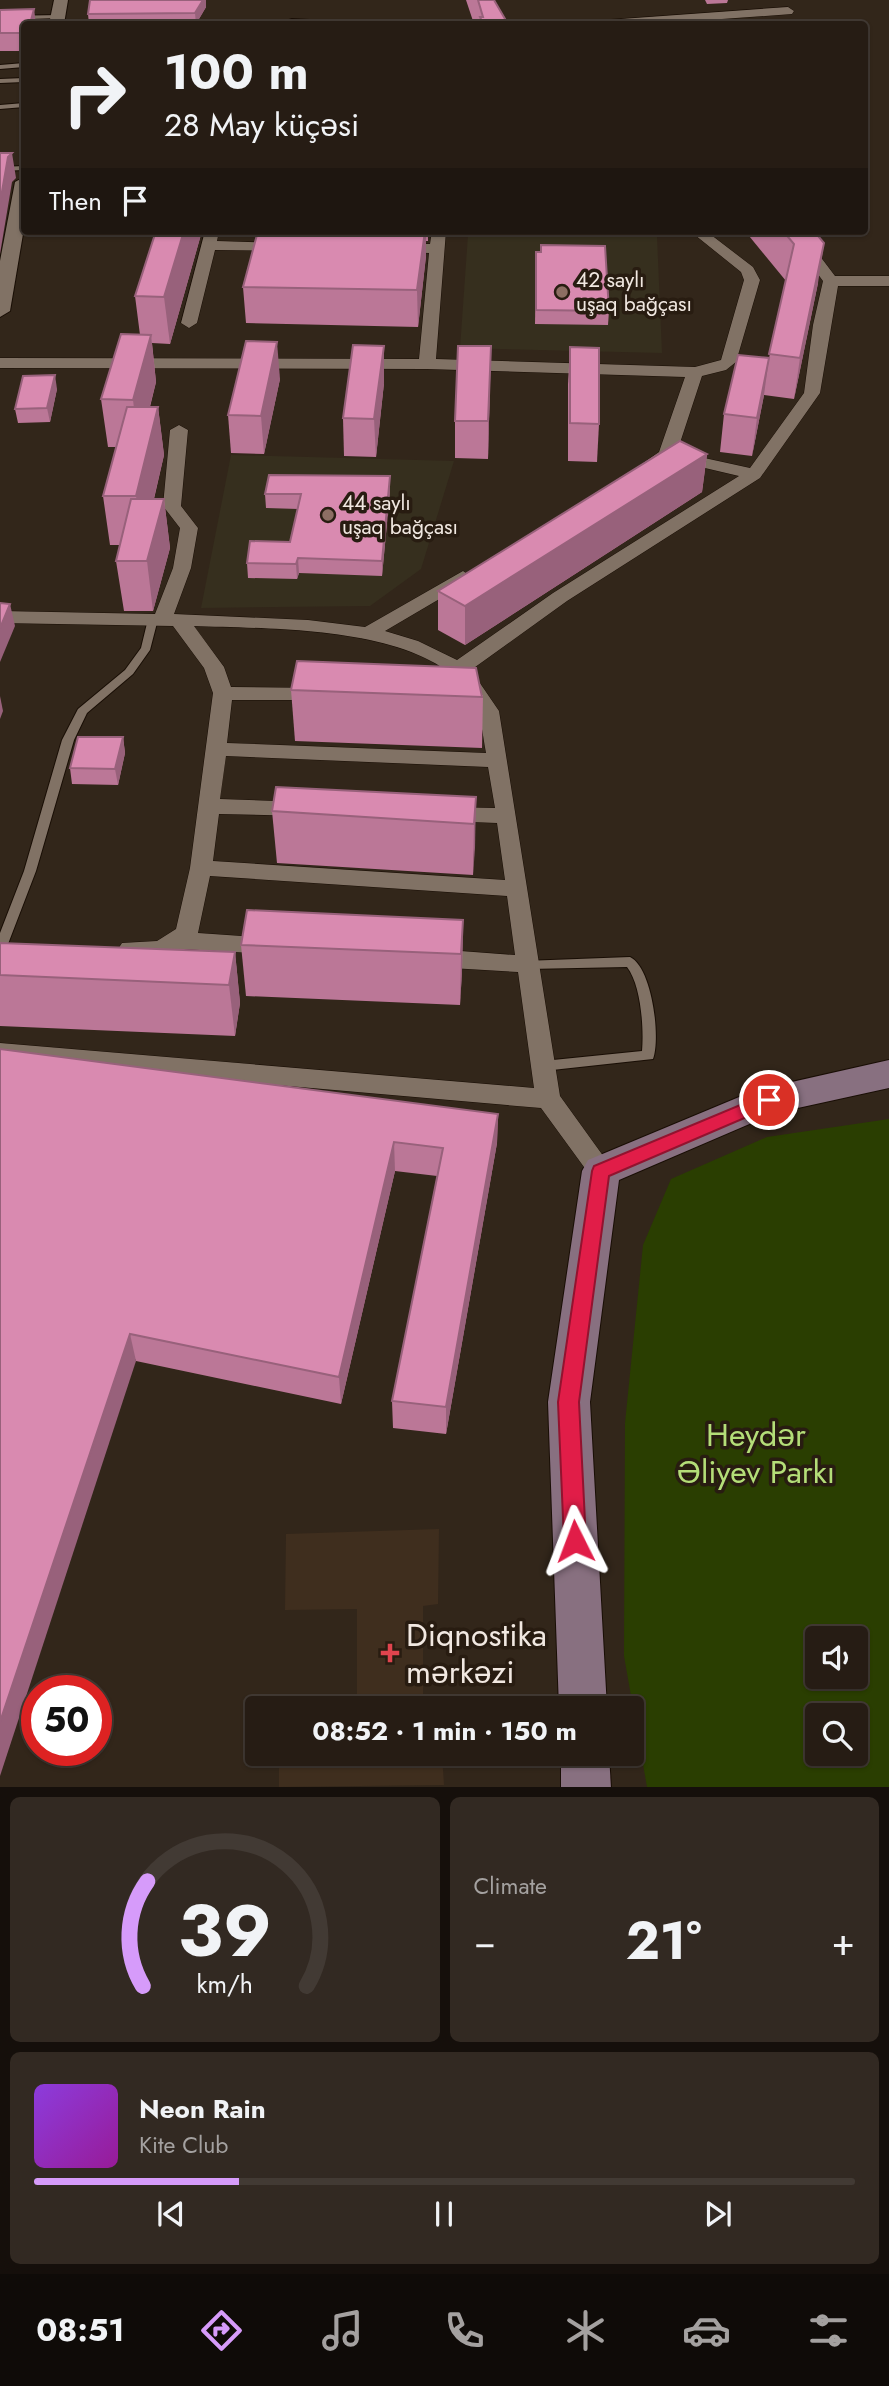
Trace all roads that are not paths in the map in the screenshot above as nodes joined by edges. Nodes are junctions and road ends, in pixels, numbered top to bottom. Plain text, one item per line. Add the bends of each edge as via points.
1 (785, 5) edge
2 (59, 13) edge
3 (0, 18) edge
4 (731, 20) edge
5 (700, 21) edge
6 (797, 21) edge
7 (21, 65) edge
8 (0, 67) edge
9 (21, 80) edge
10 (0, 81) edge
11 (21, 105) edge
12 (0, 107) edge
13 (21, 168) edge
14 (0, 169) edge
15 (21, 204) edge
16 (439, 235) edge
17 (702, 235) edge
18 (796, 235) edge
19 (210, 238) edge
20 (302, 247) edge
21 (383, 248) edge
22 (437, 249) junction
23 (831, 281) junction
24 (889, 281) edge
25 (0, 311) edge
26 (190, 323) dead end
27 (0, 363) edge
28 (427, 364) junction
29 (695, 372) junction
30 (179, 430) dead end
31 (667, 455) junction
32 (754, 474) junction
33 (631, 476) edge
34 (475, 569) edge
35 (0, 617) edge
36 (165, 619) junction
37 (367, 634) junction
38 (458, 669) junction
39 (223, 693) junction
40 (346, 694) edge
41 (455, 696) edge
42 (482, 696) junction
43 (216, 749) junction
44 (497, 760) junction
45 (209, 806) junction
46 (331, 810) edge
47 (426, 813) edge
48 (508, 816) junction
49 (201, 868) junction
50 (516, 889) junction
51 (179, 940) junction
52 (1, 943) edge
53 (26, 945) edge
54 (107, 948) edge
55 (291, 948) edge
56 (416, 956) edge
57 (528, 964) junction
58 (0, 1052) edge
59 (542, 1066) junction
60 (889, 1074) edge
61 (548, 1099) junction
62 (601, 1171) junction
63 (582, 1696) edge
64 (585, 1766) edge
65 (586, 1787) edge

1 - 4 street
1 - 6 street
2 - 3 lane
4 - 5 street
7 - 8 lane
9 - 10 lane
11 - 12 lane
13 - 14 lane
15 - 25 street
16 - 22 street
17 - 29 street via 748,270 752,280 728,362
18 - 23 street
19 - 20 street
19 - 26 street
21 - 22 street
22 - 28 street
23 - 24 street
23 - 32 street via 812,393
27 - 28 street
28 - 29 street
29 - 31 street
30 - 36 street via 172,506 189,528
31 - 32 street
31 - 33 street
32 - 38 street via 560,597
34 - 37 street
35 - 36 street
36 - 37 street via 346,628
36 - 39 street via 214,667
36 - 52 lane via 129,672 82,711 68,740 30,871
37 - 38 street via 416,648
38 - 42 street
39 - 40 street
39 - 43 street
41 - 42 street
42 - 44 street
43 - 44 street
43 - 45 street
44 - 48 street
45 - 46 street
45 - 49 street
47 - 48 street
48 - 50 street
49 - 50 street
49 - 51 street via 187,932
50 - 57 street
51 - 54 street via 160,950
51 - 55 street
52 - 53 street
56 - 57 street
57 - 59 street
57 - 59 lane via 630,962 638,971 646,1008 648,1055
58 - 61 street
59 - 61 street
60 - 62 main road via 769,1100
61 - 62 street
62 - 63 main road via 569,1402
64 - 65 main road

